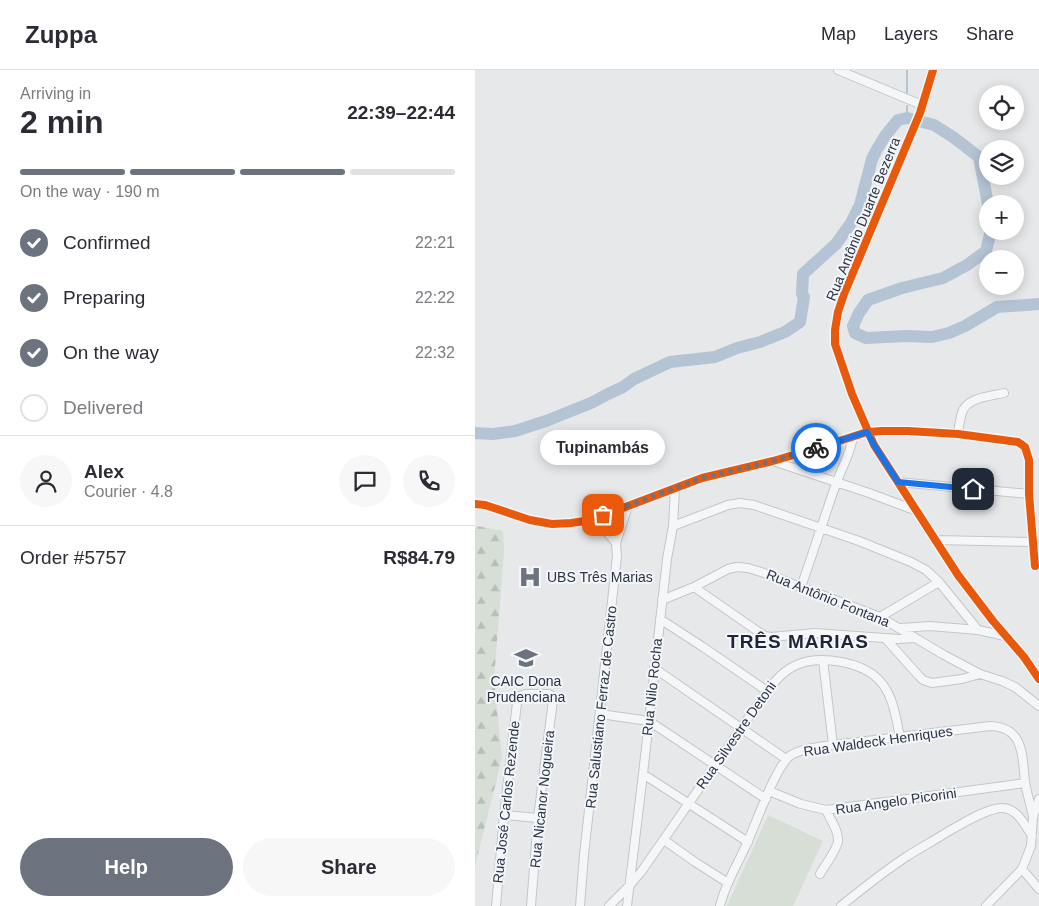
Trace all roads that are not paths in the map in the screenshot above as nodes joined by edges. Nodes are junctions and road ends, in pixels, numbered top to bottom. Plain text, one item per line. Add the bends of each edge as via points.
1 (838, 70) edge
2 (933, 70) edge
3 (921, 109) junction
4 (1004, 393) dead end
5 (867, 432) junction
6 (958, 434) junction
7 (853, 437) junction
8 (773, 461) junction
9 (837, 482) junction
10 (898, 482) junction
11 (675, 488) junction
12 (1029, 494) junction
13 (475, 504) edge
14 (628, 506) junction
15 (917, 511) junction
16 (591, 520) junction
17 (673, 526) junction
18 (821, 529) junction
19 (936, 540) junction
20 (1034, 542) junction
21 (616, 543) junction
22 (1035, 566) dead end
23 (939, 582) junction
24 (694, 586) junction
25 (801, 587) junction
26 (662, 600) junction
27 (880, 617) junction
28 (660, 619) junction
29 (901, 628) junction
30 (978, 630) junction
31 (1005, 636) junction
32 (885, 638) junction
33 (916, 638) junction
34 (823, 660) junction
35 (654, 668) junction
36 (980, 674) junction
37 (1039, 679) edge
38 (767, 691) junction
39 (549, 694) joint
40 (1039, 706) edge
41 (600, 714) junction
42 (649, 721) junction
43 (741, 729) junction
44 (900, 737) junction
45 (833, 745) junction
46 (787, 760) junction
47 (715, 765) junction
48 (643, 774) junction
49 (1025, 783) junction
50 (769, 791) junction
51 (766, 799) junction
52 (1039, 799) edge
53 (688, 804) junction
54 (826, 810) junction
55 (504, 815) junction
56 (1033, 817) junction
57 (538, 818) junction
58 (1032, 836) junction
59 (663, 840) junction
60 (748, 842) junction
61 (1035, 847) edge
62 (1023, 869) junction
63 (820, 874) dead end
64 (729, 883) junction
65 (629, 886) junction
66 (1039, 889) edge
67 (496, 906) edge
68 (531, 906) edge
69 (580, 906) edge
70 (609, 906) edge
71 (627, 906) edge
72 (720, 906) edge
73 (841, 906) edge
74 (986, 906) edge

1 - 3 street
2 - 3 street, Rua Antônio Duarte Bezerra
3 - 5 street, Rua Antônio Duarte Bezerra via 838,312 835,344
4 - 6 street via 967,405
5 - 6 street
5 - 7 street
5 - 10 street, Rua Antônio Duarte Bezerra
6 - 12 street via 1021,442 1027,449 1029,460
7 - 8 street
7 - 9 street via 849,457
8 - 9 street
8 - 11 street
9 - 15 street
9 - 18 street
10 - 12 street
10 - 15 street, Rua Antônio Duarte Bezerra
11 - 14 street
11 - 17 street, Rua Nilo Rocha
12 - 20 street
13 - 16 street via 552,524
14 - 16 street
14 - 21 street, Rua Salustiano Ferraz de Castro
15 - 19 street, Rua Antônio Duarte Bezerra
16 - 21 street
17 - 18 street via 740,503
17 - 26 street, Rua Nilo Rocha
18 - 23 street via 911,562 927,570
18 - 25 street
19 - 20 street
19 - 31 street, Rua Antônio Duarte Bezerra via 958,575
20 - 22 street
21 - 41 street, Rua Salustiano Ferraz de Castro via 617,566
23 - 27 street
23 - 30 street
24 - 25 street, Rua Antônio Fontana via 737,567
24 - 26 street, Rua Antônio Fontana
24 - 32 street via 771,638 815,633
25 - 27 street, Rua Antônio Fontana
26 - 28 street, Rua Nilo Rocha
27 - 29 street, Rua Antônio Fontana
28 - 35 street, Rua Nilo Rocha
28 - 38 street
29 - 30 street via 930,626
29 - 33 street, Rua Antônio Fontana
30 - 31 street
31 - 37 street, Rua Antônio Duarte Bezerra
32 - 33 street
32 - 36 street via 927,682
33 - 36 street, Rua Antônio Fontana
34 - 38 street, Rua Silvestre Detoni via 799,664 787,670
34 - 44 street, Rua Silvestre Detoni via 850,664 879,680 887,692
34 - 45 street
35 - 42 street, Rua Nilo Rocha
35 - 43 street
36 - 40 street, Rua Antônio Fontana via 1015,687
38 - 43 street, Rua Silvestre Detoni
39 - 55 street, Rua José Carlos Rezende via 522,694 518,698
39 - 57 street, Rua Nicanor Nogueira via 553,702
41 - 42 street
41 - 69 street, Rua Salustiano Ferraz de Castro
42 - 47 street
42 - 48 street, Rua Nilo Rocha
43 - 46 street
43 - 47 street, Rua Silvestre Detoni
44 - 45 street, Rua Waldeck Henriques
44 - 49 street, Rua Waldeck Henriques via 990,726 1005,728 1020,745
45 - 46 street, Rua Waldeck Henriques via 798,752
46 - 50 street, Rua Waldeck Henriques
47 - 51 street
47 - 53 street, Rua Silvestre Detoni
48 - 53 street
48 - 65 street, Rua Nilo Rocha
49 - 54 street, Rua Angelo Picorini
49 - 56 street, Rua Waldeck Henriques
50 - 51 street, Rua Waldeck Henriques
50 - 54 street, Rua Angelo Picorini
51 - 60 street, Rua Waldeck Henriques
52 - 56 street
53 - 59 street, Rua Silvestre Detoni
53 - 60 street
54 - 63 street via 838,842
55 - 57 street
55 - 67 street, Rua José Carlos Rezende
56 - 58 street
57 - 68 street, Rua Nicanor Nogueira
58 - 61 street
58 - 73 street via 1014,812 1002,808 993,810 907,856
59 - 64 street
59 - 65 street, Rua Silvestre Detoni
60 - 64 street, Rua Waldeck Henriques
61 - 62 street
62 - 66 street
62 - 74 street
64 - 72 street, Rua Waldeck Henriques
65 - 70 street, Rua Silvestre Detoni
65 - 71 street, Rua Nilo Rocha

